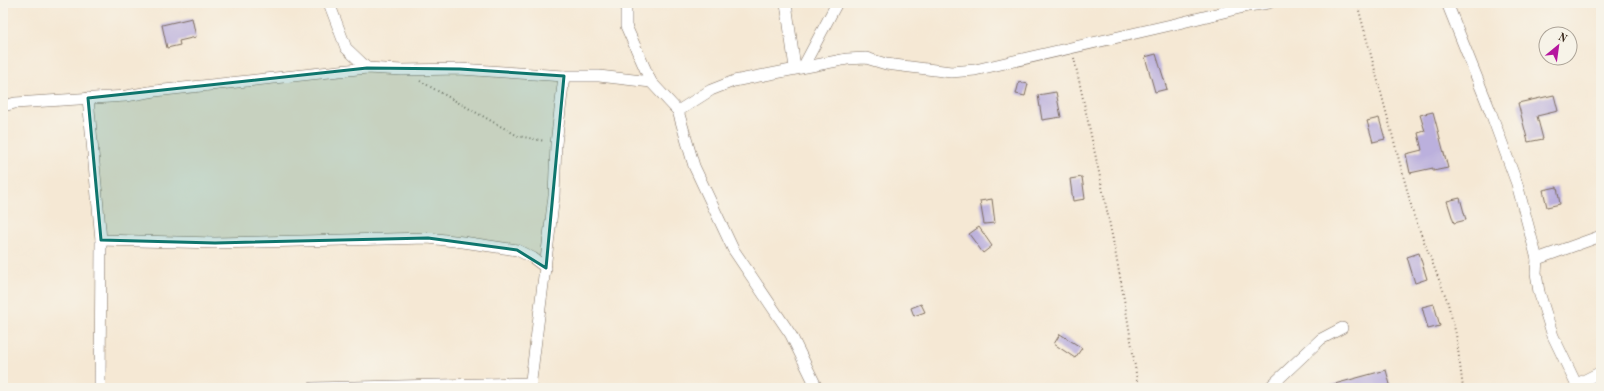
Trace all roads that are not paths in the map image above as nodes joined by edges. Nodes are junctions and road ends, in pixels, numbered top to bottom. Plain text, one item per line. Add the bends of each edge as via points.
1 (329, 3) edge
2 (626, 3) edge
3 (786, 3) edge
4 (837, 3) edge
5 (1269, 3) edge
6 (1447, 3) edge
7 (367, 68) junction
8 (799, 68) junction
9 (564, 76) junction
10 (651, 82) junction
11 (88, 98) junction
12 (3, 106) edge
13 (678, 111) junction
14 (1601, 236) edge
15 (101, 240) junction
16 (1537, 259) junction
17 (546, 268) junction
18 (1342, 328) dead end
19 (1601, 372) edge
20 (530, 385) edge
21 (1578, 386) edge
22 (100, 388) edge
23 (312, 388) edge
24 (817, 388) edge
25 (1269, 388) edge

1 - 7 street via 346,48
2 - 10 street via 626,26
3 - 8 street
4 - 8 street
5 - 8 street via 975,70 951,72 886,64 866,58
6 - 16 street via 1517,184
7 - 9 street via 460,69
7 - 11 street via 176,88 126,96
8 - 13 street via 734,81 711,90
9 - 10 street via 599,76
9 - 17 street
10 - 13 street
11 - 12 street
11 - 15 street
13 - 24 street via 694,166 733,249 791,335
14 - 16 street
15 - 17 street via 215,243 428,238 517,250 534,258
15 - 22 street
16 - 21 street via 1539,292 1553,336
17 - 20 street
18 - 25 street via 1321,339
19 - 21 street
20 - 23 street

